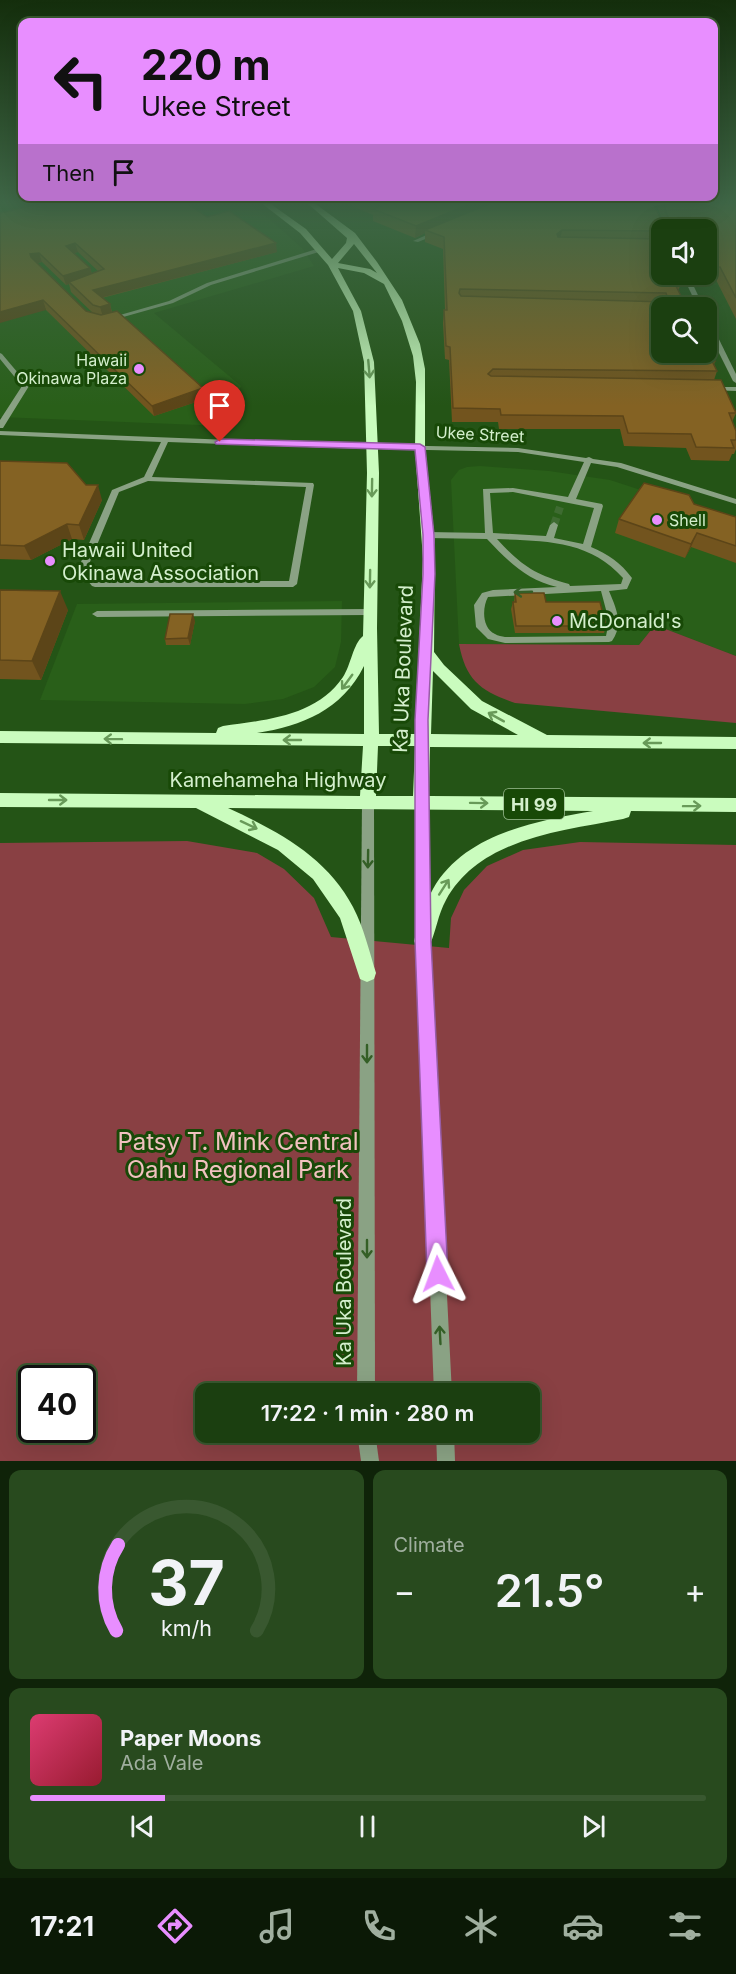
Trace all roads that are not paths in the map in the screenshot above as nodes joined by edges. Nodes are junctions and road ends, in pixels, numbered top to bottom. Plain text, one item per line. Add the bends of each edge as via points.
1 (254, 270) edge
2 (336, 270) edge
3 (363, 270) edge
4 (379, 270) edge
5 (387, 282) junction
6 (103, 321) edge
7 (717, 342) edge
8 (0, 355) edge
9 (736, 381) edge
10 (706, 389) edge
11 (736, 389) edge
12 (0, 426) edge
13 (0, 433) edge
14 (165, 440) junction
15 (372, 446) junction
16 (420, 447) junction
17 (589, 459) junction
18 (147, 479) junction
19 (565, 502) junction
20 (736, 502) edge
21 (554, 525) tunnel mouth
22 (428, 535) junction
23 (489, 536) junction
24 (549, 539) junction
25 (586, 549) junction
26 (604, 588) junction
27 (581, 590) junction
28 (370, 612) junction
29 (97, 614) dead end
30 (370, 628) junction
31 (426, 652) junction
32 (0, 737) edge
33 (172, 740) junction
34 (371, 740) junction
35 (421, 741) junction
36 (549, 742) junction
37 (736, 743) edge
38 (0, 800) edge
39 (196, 801) junction
40 (368, 801) junction
41 (421, 802) junction
42 (736, 805) edge
43 (648, 806) junction
44 (423, 941) junction
45 (367, 973) junction
46 (366, 1383) edge
47 (443, 1383) edge
48 (368, 1443) edge
49 (445, 1443) edge
50 (370, 1461) edge
51 (446, 1461) edge

1 - 6 street via 209,284 171,302
2 -> 15 main road, Ka Uka Boulevard via 357,311 369,362
3 - 5 main road
4 - 5 main road, Ka Uka Boulevard
5 - 16 main road, Ka Uka Boulevard via 416,347
7 - 9 street
8 - 12 street via 26,386
10 - 11 street
13 - 14 street, Ukee Street
14 - 15 street, Ukee Street
14 - 18 street
15 - 16 street, Ukee Street
15 -> 28 main road, Ka Uka Boulevard
16 - 17 street, Ukee Street via 518,450
16 - 22 main road, Ka Uka Boulevard
17 - 19 street
17 - 20 street, Ukee Street
18 - 18 street via 310,485 293,584 95,584 82,570 116,490
19 - 23 street via 513,490 486,490
19 - 25 street via 599,506
21 - 24 street
22 - 23 street
22 - 31 main road, Ka Uka Boulevard
23 - 24 street
23 - 27 street via 520,570 544,582
24 - 25 street
25 - 26 street via 619,565 628,578 624,587
26 - 27 street
27 -> 26 street via 485,595 479,605 481,627 491,637 505,640 609,639 615,626
28 - 29 street
28 - 30 main road, Ka Uka Boulevard
30 -> 33 main road via 347,683 309,715 286,723
30 - 34 main road, Ka Uka Boulevard
31 - 35 main road, Ka Uka Boulevard
36 -> 31 main road via 499,719 461,695
33 -> 32 main road, Kamehameha Highway
34 -> 33 main road, Kamehameha Highway
34 - 35 main road, Kamehameha Highway
34 - 40 main road, Ka Uka Boulevard
35 - 36 main road, Kamehameha Highway
35 - 41 main road, Ka Uka Boulevard
37 -> 36 main road, Kamehameha Highway
38 -> 39 main road, Kamehameha Highway / HI 99
39 - 40 main road, Kamehameha Highway / HI 99
39 -> 45 main road via 274,838 319,873 346,913
40 - 41 main road, Kamehameha Highway / HI 99
40 -> 45 street, Ka Uka Boulevard
41 -> 43 main road, Kamehameha Highway / HI 99
41 - 44 street, Ka Uka Boulevard
43 -> 42 main road, Kamehameha Highway / HI 99
44 -> 43 main road via 442,890 453,874 482,851 517,835
47 -> 44 street, Ka Uka Boulevard
45 -> 46 street, Ka Uka Boulevard
48 - 50 street
49 - 51 street

